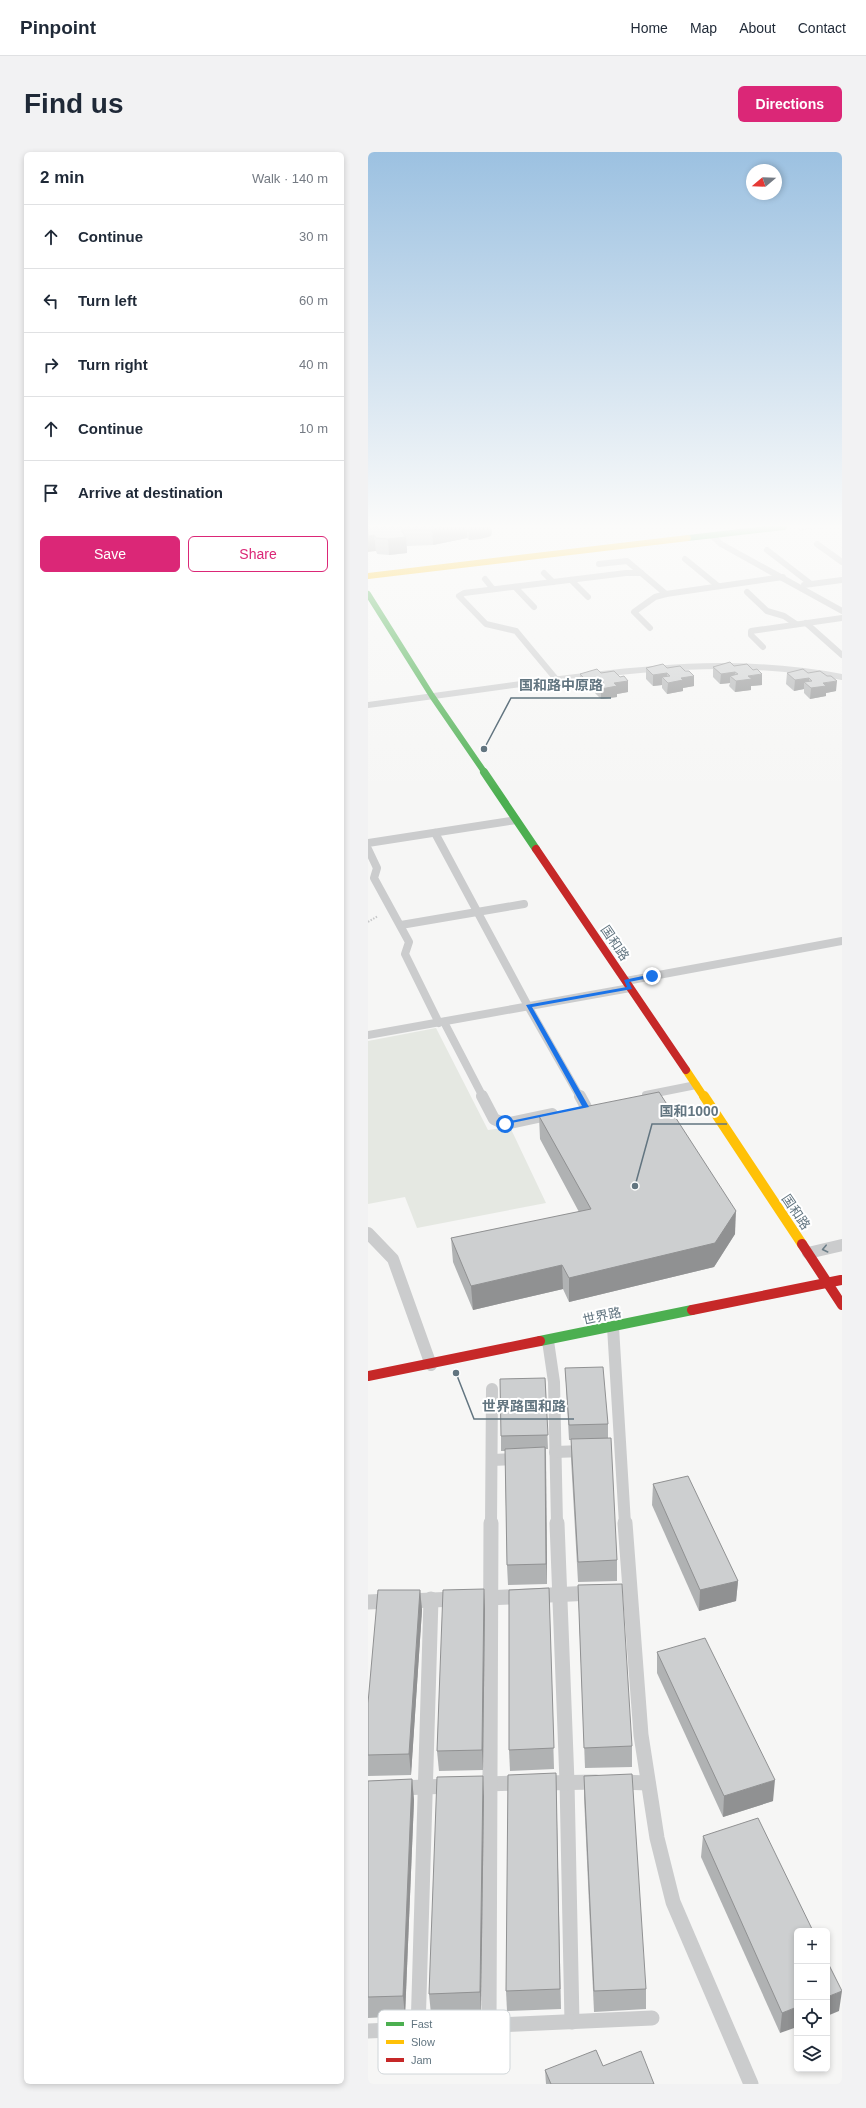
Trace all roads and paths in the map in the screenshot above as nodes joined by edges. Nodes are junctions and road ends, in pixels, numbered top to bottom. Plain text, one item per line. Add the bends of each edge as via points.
1 (383, 617) edge
2 (480, 617) edge
3 (639, 617) edge
4 (786, 617) edge
5 (842, 618) edge
6 (806, 623) junction
7 (796, 624) junction
8 (650, 628) dead end
9 (763, 647) dead end
10 (842, 655) edge
11 (842, 677) edge
12 (556, 679) junction
13 (432, 696) junction
14 (368, 705) edge
15 (516, 820) junction
16 (435, 833) junction
17 (368, 843) edge
18 (368, 850) edge
19 (524, 904) dead end
20 (478, 912) junction
21 (401, 925) junction
22 (842, 941) edge
23 (628, 984) junction
24 (528, 1006) junction
25 (442, 1022) junction
26 (368, 1035) edge
27 (696, 1085) junction
28 (638, 1096) edge
29 (576, 1109) edge
30 (561, 1112) edge
31 (368, 1232) edge
32 (842, 1245) edge
33 (808, 1253) junction
34 (842, 1279) edge
35 (828, 1282) junction
36 (842, 1306) edge
37 (614, 1327) junction
38 (548, 1340) junction
39 (432, 1365) junction
40 (368, 1376) edge
41 (492, 1389) dead end
42 (620, 1449) junction
43 (552, 1456) junction
44 (531, 1459) edge
45 (492, 1460) junction
46 (629, 1592) junction
47 (559, 1593) junction
48 (492, 1598) junction
49 (431, 1600) junction
50 (368, 1605) edge
51 (567, 1782) junction
52 (648, 1782) junction
53 (491, 1784) junction
54 (424, 1788) junction
55 (382, 1789) edge
56 (418, 2010) edge
57 (489, 2010) edge
58 (652, 2018) dead end
59 (572, 2022) junction
60 (510, 2024) edge
61 (368, 2031) edge
62 (378, 2031) edge
63 (750, 2084) edge

1 - 13 street, 国和路
2 - 12 lane via 486,624 516,631
3 - 8 lane
4 - 7 lane
5 - 6 lane
6 - 7 lane
6 - 10 lane
7 - 9 lane via 751,631 751,635
11 - 12 lane via 774,667 684,665
12 - 13 lane
13 - 14 lane
13 - 15 street, 国和路
15 - 16 lane
15 - 23 street, 国和路
16 - 17 lane
16 - 20 lane
18 - 21 lane via 377,868 374,878
19 - 20 lane
20 - 21 lane
20 - 24 lane
21 - 25 lane via 409,942 405,954
22 - 23 lane
23 - 24 lane
23 - 27 street, 国和路
24 - 25 lane
24 - 29 lane via 590,1106
25 - 26 lane
25 - 30 lane via 494,1119 505,1124
27 - 28 lane
27 - 33 street, 国和路
31 - 39 lane via 393,1259
32 -> 33 lane
33 - 35 street, 国和路
34 - 35 street, 世界路
35 - 36 street, 国和路
35 - 37 street, 世界路
37 - 38 street, 世界路
37 - 42 lane
38 - 39 street, 世界路
38 - 43 lane via 554,1382
39 - 40 street, 世界路
41 - 45 lane
42 - 43 lane
42 - 46 lane
43 - 47 lane
44 - 45 lane
45 - 48 lane
46 - 47 lane
46 - 52 lane via 641,1735
47 - 48 lane
47 - 51 lane
48 - 49 lane
48 - 53 lane
49 - 50 lane
49 - 54 lane
51 - 52 lane
51 - 53 lane
51 - 59 lane
52 - 63 lane via 657,1838 673,1902
53 - 54 lane
53 - 57 lane
54 - 55 lane
54 - 56 lane
58 - 59 lane
59 - 60 lane
61 - 62 lane

